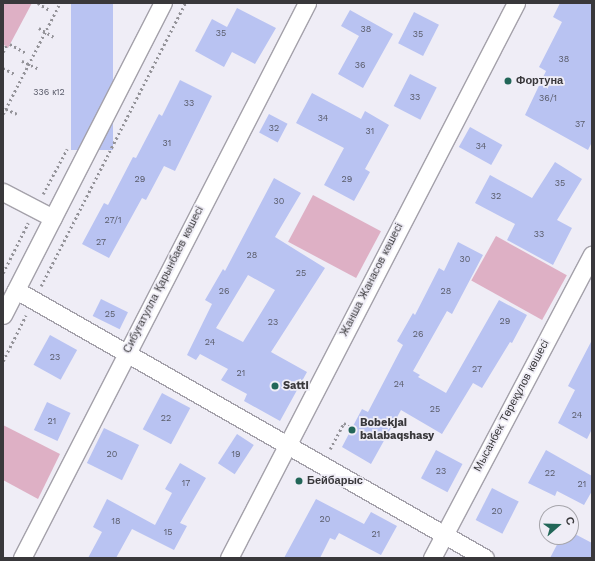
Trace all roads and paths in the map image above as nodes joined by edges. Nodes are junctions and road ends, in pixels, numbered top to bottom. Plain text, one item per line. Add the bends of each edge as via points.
1 (38, 3) edge
2 (60, 3) edge
3 (163, 3) edge
4 (185, 3) edge
5 (307, 3) edge
6 (516, 3) edge
7 (49, 10) dead end
8 (39, 28) dead end
9 (45, 32) junction
10 (54, 37) dead end
11 (10, 44) dead end
12 (6, 46) dead end
13 (3, 52) edge
14 (26, 53) dead end
15 (22, 61) dead end
16 (29, 64) junction
17 (3, 68) edge
18 (39, 69) dead end
19 (15, 74) dead end
20 (6, 108) junction
21 (3, 114) edge
22 (17, 114) dead end
23 (3, 192) edge
24 (53, 218) junction
25 (592, 255) edge
26 (16, 290) junction
27 (34, 301) junction
28 (3, 315) edge
29 (127, 353) junction
30 (3, 361) edge
31 (352, 428) dead end
32 (286, 445) junction
33 (322, 465) junction
34 (444, 535) junction
35 (22, 558) edge
36 (229, 558) edge
37 (432, 558) edge
38 (485, 558) edge

1 - 7 path
2 - 9 path
3 - 24 street
4 - 27 path
5 - 29 street, Сибуғатулла Қарынбаев көшесі
6 - 32 street, Жанша Жанасов көшесі
8 - 9 path
9 - 10 path
9 - 16 path
11 - 14 path
12 - 13 path
15 - 16 path
16 - 18 path
16 - 20 path
17 - 19 path
20 - 21 path
20 - 22 path
23 - 24 street
24 - 26 street
25 - 34 street, Мысанбек Төреқұлов көшесі
26 - 27 street
26 - 28 street
27 - 29 street
27 - 30 path
29 - 32 street
29 - 35 street, Сибуғатулла Қарынбаев көшесі
31 - 33 path via 344,423
32 - 33 street
32 - 36 street, Жанша Жанасов көшесі
33 - 34 street
34 - 37 street, Мысанбек Төреқұлов көшесі
34 - 38 street

